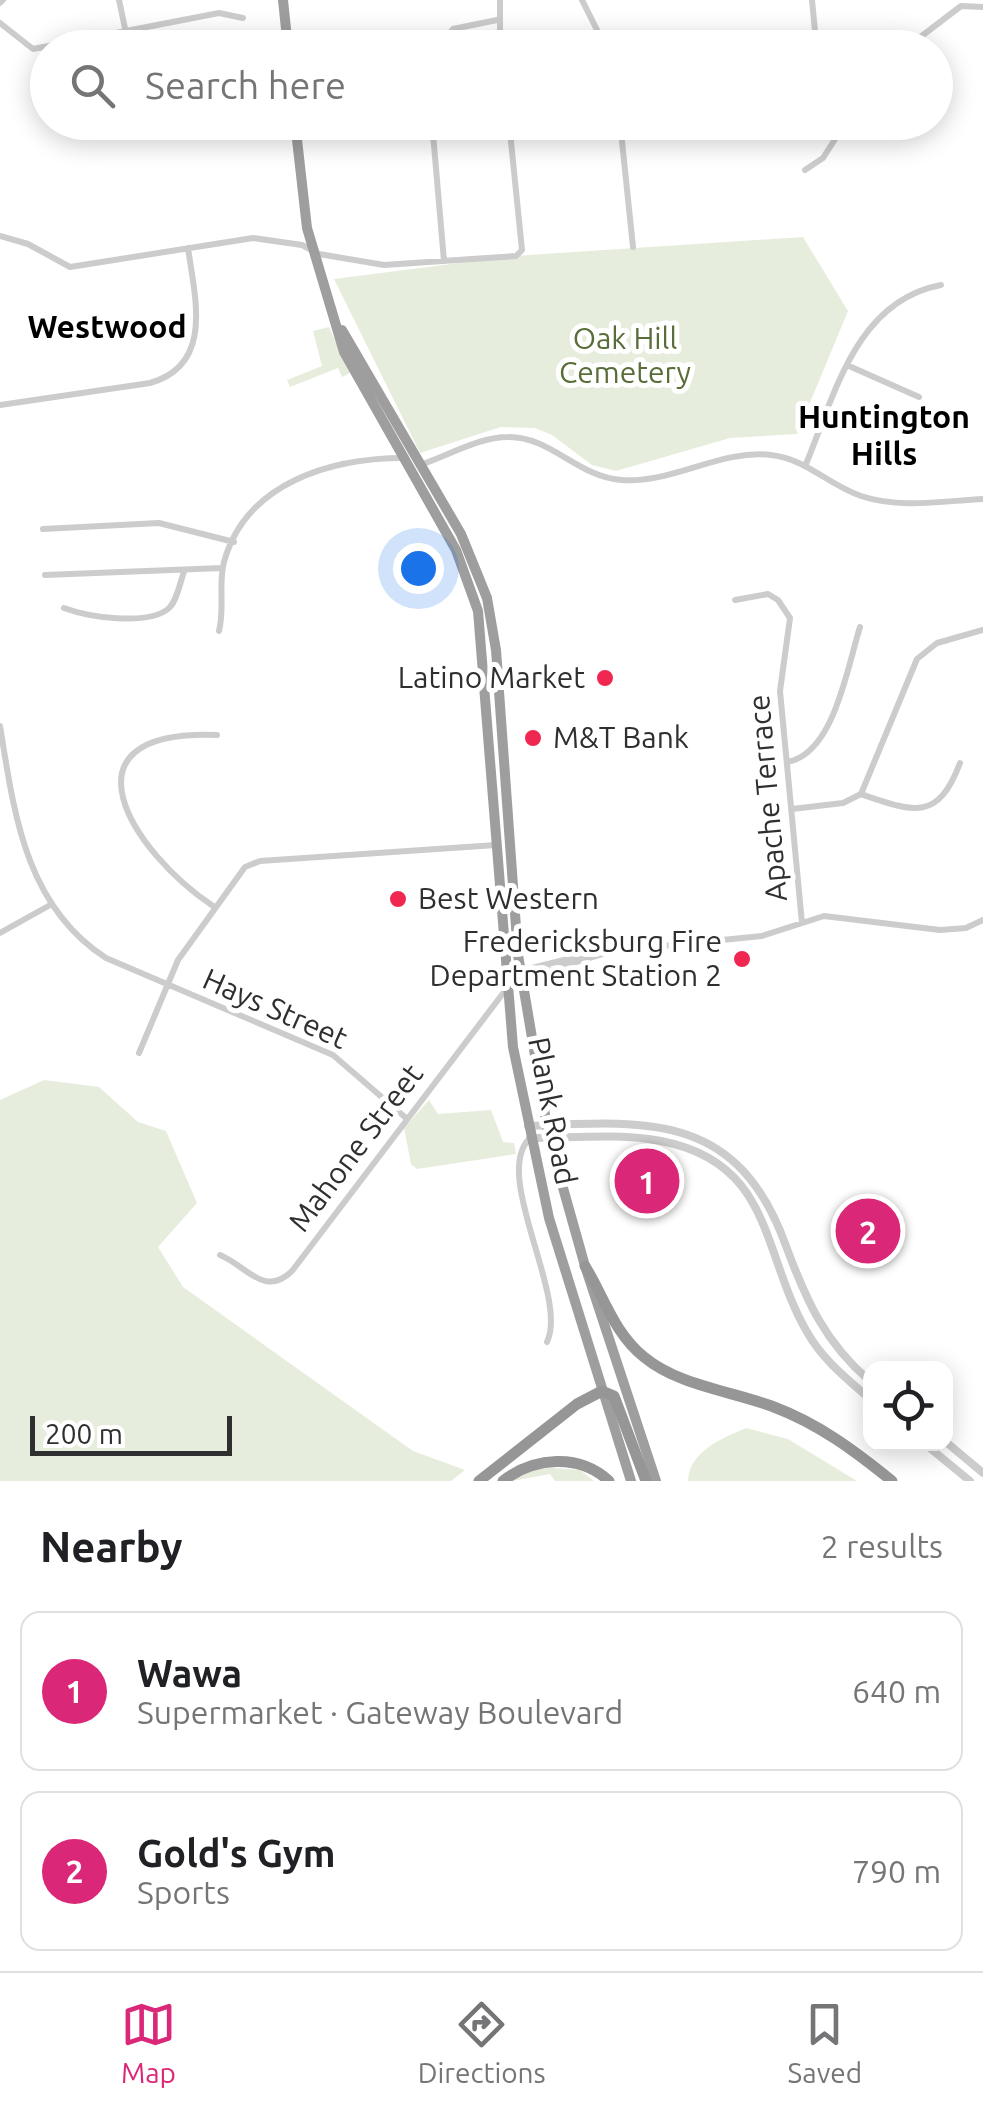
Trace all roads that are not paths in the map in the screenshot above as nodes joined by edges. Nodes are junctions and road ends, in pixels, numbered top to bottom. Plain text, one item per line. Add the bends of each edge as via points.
1 (118, 0) edge
2 (283, 0) edge
3 (500, 0) edge
4 (582, 0) edge
5 (812, 0) edge
6 (983, 7) edge
7 (243, 18) dead end
8 (497, 20) junction
9 (0, 23) edge
10 (125, 30) edge
11 (140, 30) edge
12 (286, 30) edge
13 (453, 30) edge
14 (498, 30) edge
15 (597, 30) edge
16 (815, 30) edge
17 (930, 30) edge
18 (30, 47) edge
19 (297, 140) edge
20 (434, 140) edge
21 (511, 140) edge
22 (622, 140) edge
23 (834, 140) edge
24 (804, 170) dead end
25 (0, 236) edge
26 (634, 247) dead end
27 (188, 248) junction
28 (312, 249) junction
29 (444, 262) junction
30 (941, 285) dead end
31 (334, 319) junction
32 (850, 366) junction
33 (920, 397) dead end
34 (0, 404) edge
35 (403, 458) junction
36 (806, 464) junction
37 (421, 465) junction
38 (983, 499) edge
39 (43, 530) dead end
40 (234, 542) junction
41 (223, 568) junction
42 (184, 572) junction
43 (45, 575) dead end
44 (735, 600) dead end
45 (64, 608) dead end
46 (860, 627) dead end
47 (983, 630) edge
48 (219, 631) dead end
49 (0, 726) edge
50 (217, 734) dead end
51 (492, 759) junction
52 (787, 762) junction
53 (960, 762) dead end
54 (505, 781) junction
55 (861, 794) junction
56 (494, 800) junction
57 (792, 809) junction
58 (507, 816) junction
59 (497, 845) junction
60 (52, 904) junction
61 (213, 906) junction
62 (983, 920) edge
63 (802, 922) junction
64 (0, 933) edge
65 (521, 975) junction
66 (168, 985) junction
67 (506, 986) junction
68 (139, 1053) dead end
69 (406, 1118) junction
70 (547, 1125) junction
71 (529, 1132) junction
72 (549, 1138) junction
73 (220, 1255) dead end
74 (585, 1266) junction
75 (548, 1342) dead end
76 (863, 1374) edge
77 (602, 1391) junction
78 (863, 1392) edge
79 (953, 1448) edge
80 (934, 1451) edge
81 (983, 1473) edge
82 (478, 1481) edge
83 (503, 1481) edge
84 (610, 1481) edge
85 (631, 1481) edge
86 (646, 1481) edge
87 (656, 1481) edge
88 (892, 1481) edge
89 (970, 1481) edge

1 - 10 street
2 - 12 highway
3 - 8 street
4 - 15 street
5 - 16 street
6 - 17 street via 962,6
7 - 11 street via 220,13
8 - 13 street
8 - 14 street
9 - 18 street
19 - 28 highway
20 - 29 street
21 - 29 street via 522,250 516,256
22 - 26 street
23 - 24 street
25 - 27 street via 70,267
27 - 28 street via 252,238
27 - 34 street via 197,332 173,373 150,383
28 - 29 street via 369,264
28 - 31 highway
30 - 32 street via 884,309
31 - 35 highway, Plank Road via 347,358
31 - 37 highway, Plank Road
32 - 33 street
32 - 36 street
35 - 37 street
35 - 40 street via 343,464 290,480
35 - 51 highway, Plank Road via 461,561 476,602
36 - 37 street via 746,456 617,480 509,437
36 - 38 street via 878,500
37 - 54 highway, Plank Road via 467,546 487,598
39 - 40 street via 159,523
40 - 41 street
41 - 42 street
41 - 48 street
42 - 43 street
42 - 45 street via 163,611 117,618
44 - 52 street, Apache Terrace via 768,594 790,618 780,691
46 - 52 street via 823,738 808,756
47 - 55 street via 937,643 917,658
49 - 60 street, Hays Street via 18,831
50 - 61 street via 152,740 135,750 122,776 127,811 141,839
51 - 54 highway
51 - 56 highway, Plank Road
52 - 57 street, Apache Terrace
53 - 55 street via 946,795 929,807 904,808
54 - 58 highway, Plank Road
55 - 57 street
56 - 58 highway
56 - 59 highway, Plank Road
57 - 63 street, Apache Terrace
58 - 65 highway, Plank Road
59 - 61 street via 260,861 238,872
59 - 67 highway, Plank Road
60 - 64 street
60 - 66 street, Hays Street via 93,950
61 - 66 street
62 - 63 street via 940,930 836,915
63 - 65 street via 751,938 603,954
65 - 67 street, Mahone Street
65 - 70 highway, Plank Road
66 - 68 street
66 - 69 street, Hays Street via 333,1054
67 - 69 street, Mahone Street
67 - 71 highway, Plank Road
69 - 73 street, Mahone Street via 286,1278 264,1283
70 - 71 street
70 - 72 highway, Plank Road
70 - 76 street via 644,1124 694,1138 732,1159 766,1197 821,1328
71 - 72 street
71 - 75 street via 520,1168 554,1320
71 - 77 highway, Plank Road
72 - 74 highway, Plank Road
72 - 78 street via 663,1142 725,1169 760,1212 812,1341
74 - 87 highway, Plank Road
74 - 88 highway via 616,1326 645,1358 800,1418
77 - 82 highway
77 - 85 highway, Plank Road
77 - 86 highway via 614,1396
79 - 81 street
80 - 89 street
83 - 84 highway via 554,1461 588,1467

